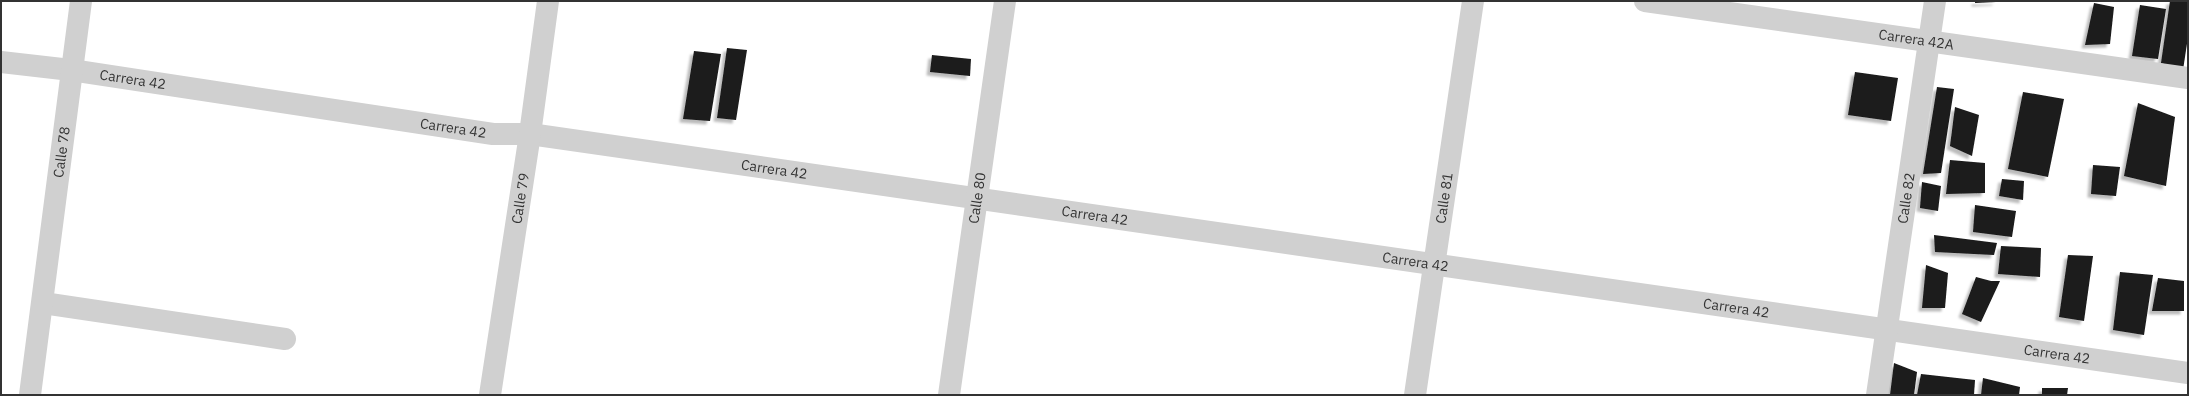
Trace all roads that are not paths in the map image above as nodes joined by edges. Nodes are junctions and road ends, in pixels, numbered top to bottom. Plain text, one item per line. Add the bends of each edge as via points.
1 (81, 1) edge
2 (548, 1) edge
3 (1005, 1) edge
4 (1473, 1) edge
5 (1645, 1) edge
6 (1935, 1) edge
7 (1929, 42) junction
8 (1, 62) edge
9 (71, 70) junction
10 (2188, 78) edge
11 (530, 134) junction
12 (977, 199) junction
13 (1434, 265) junction
14 (43, 303) junction
15 (1886, 330) junction
16 (285, 340) dead end
17 (2188, 373) edge
18 (30, 395) edge
19 (490, 395) edge
20 (949, 395) edge
21 (1415, 395) edge
22 (1877, 395) edge

1 - 9 street, Calle 78
2 - 11 street, Calle 79
3 - 12 street, Calle 80
4 - 13 street, Calle 81
5 - 7 street, Carrera 42A
6 - 7 street, Calle 82
7 - 10 street, Carrera 42A
7 - 15 street, Calle 82
8 - 9 street, Carrera 42
9 - 11 street, Carrera 42 via 493,134
9 - 14 street, Calle 78
11 - 12 street, Carrera 42
11 - 19 street, Calle 79
12 - 13 street, Carrera 42
12 - 20 street, Calle 80
13 - 15 street, Carrera 42
13 - 21 street, Calle 81
14 - 16 street
14 - 18 street, Calle 78
15 - 17 street, Carrera 42
15 - 22 street, Calle 82

